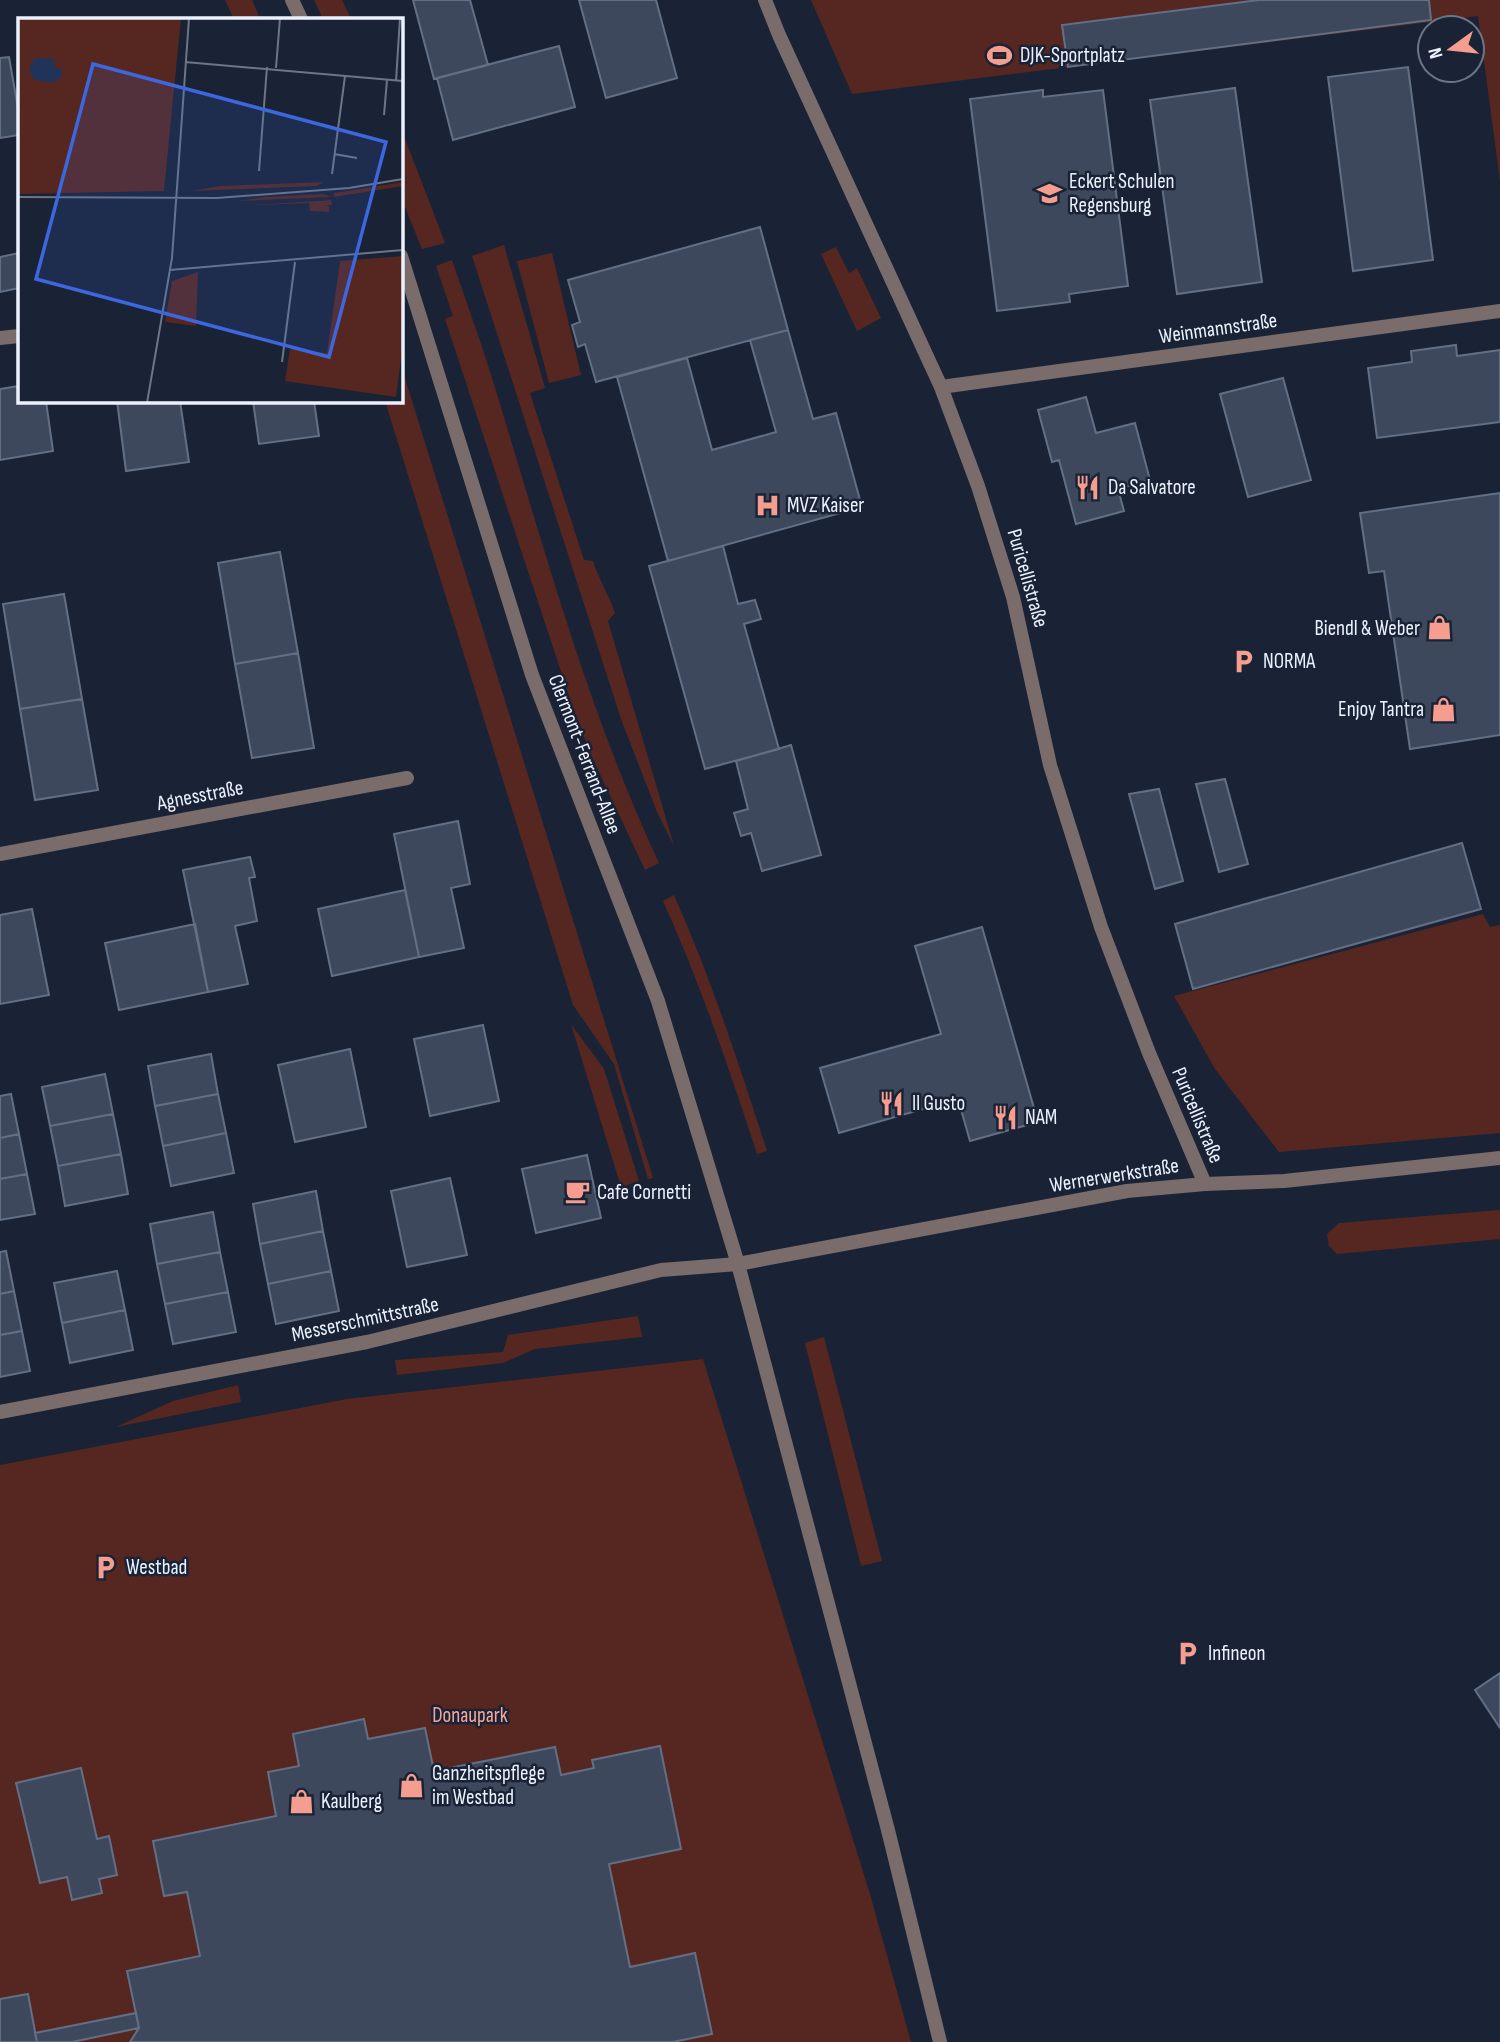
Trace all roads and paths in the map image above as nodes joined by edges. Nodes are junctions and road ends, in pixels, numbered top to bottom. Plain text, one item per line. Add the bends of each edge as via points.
1 (292, 0) edge
2 (765, 0) edge
3 (300, 18) edge
4 (402, 260) edge
5 (1500, 311) edge
6 (18, 336) edge
7 (0, 338) edge
8 (941, 387) junction
9 (407, 778) dead end
10 (0, 854) edge
11 (1500, 1158) edge
12 (1205, 1184) junction
13 (738, 1264) junction
14 (0, 1412) edge
15 (940, 2042) edge

1 - 3 street
2 - 8 street, Puricellistraße
4 - 13 street, Clermont-Ferrand-Allee via 532,675 658,1000
5 - 8 street, Weinmannstraße
6 - 7 street
8 - 12 street, Puricellistraße via 1013,597 1051,765 1101,927
9 - 10 street, Agnesstraße
11 - 12 street, Wernerwerkstraße via 1284,1181
12 - 13 street, Wernerwerkstraße via 1127,1191
13 - 14 street, Messerschmittstraße via 661,1270 367,1342
13 - 15 street, Clermont-Ferrand-Allee

